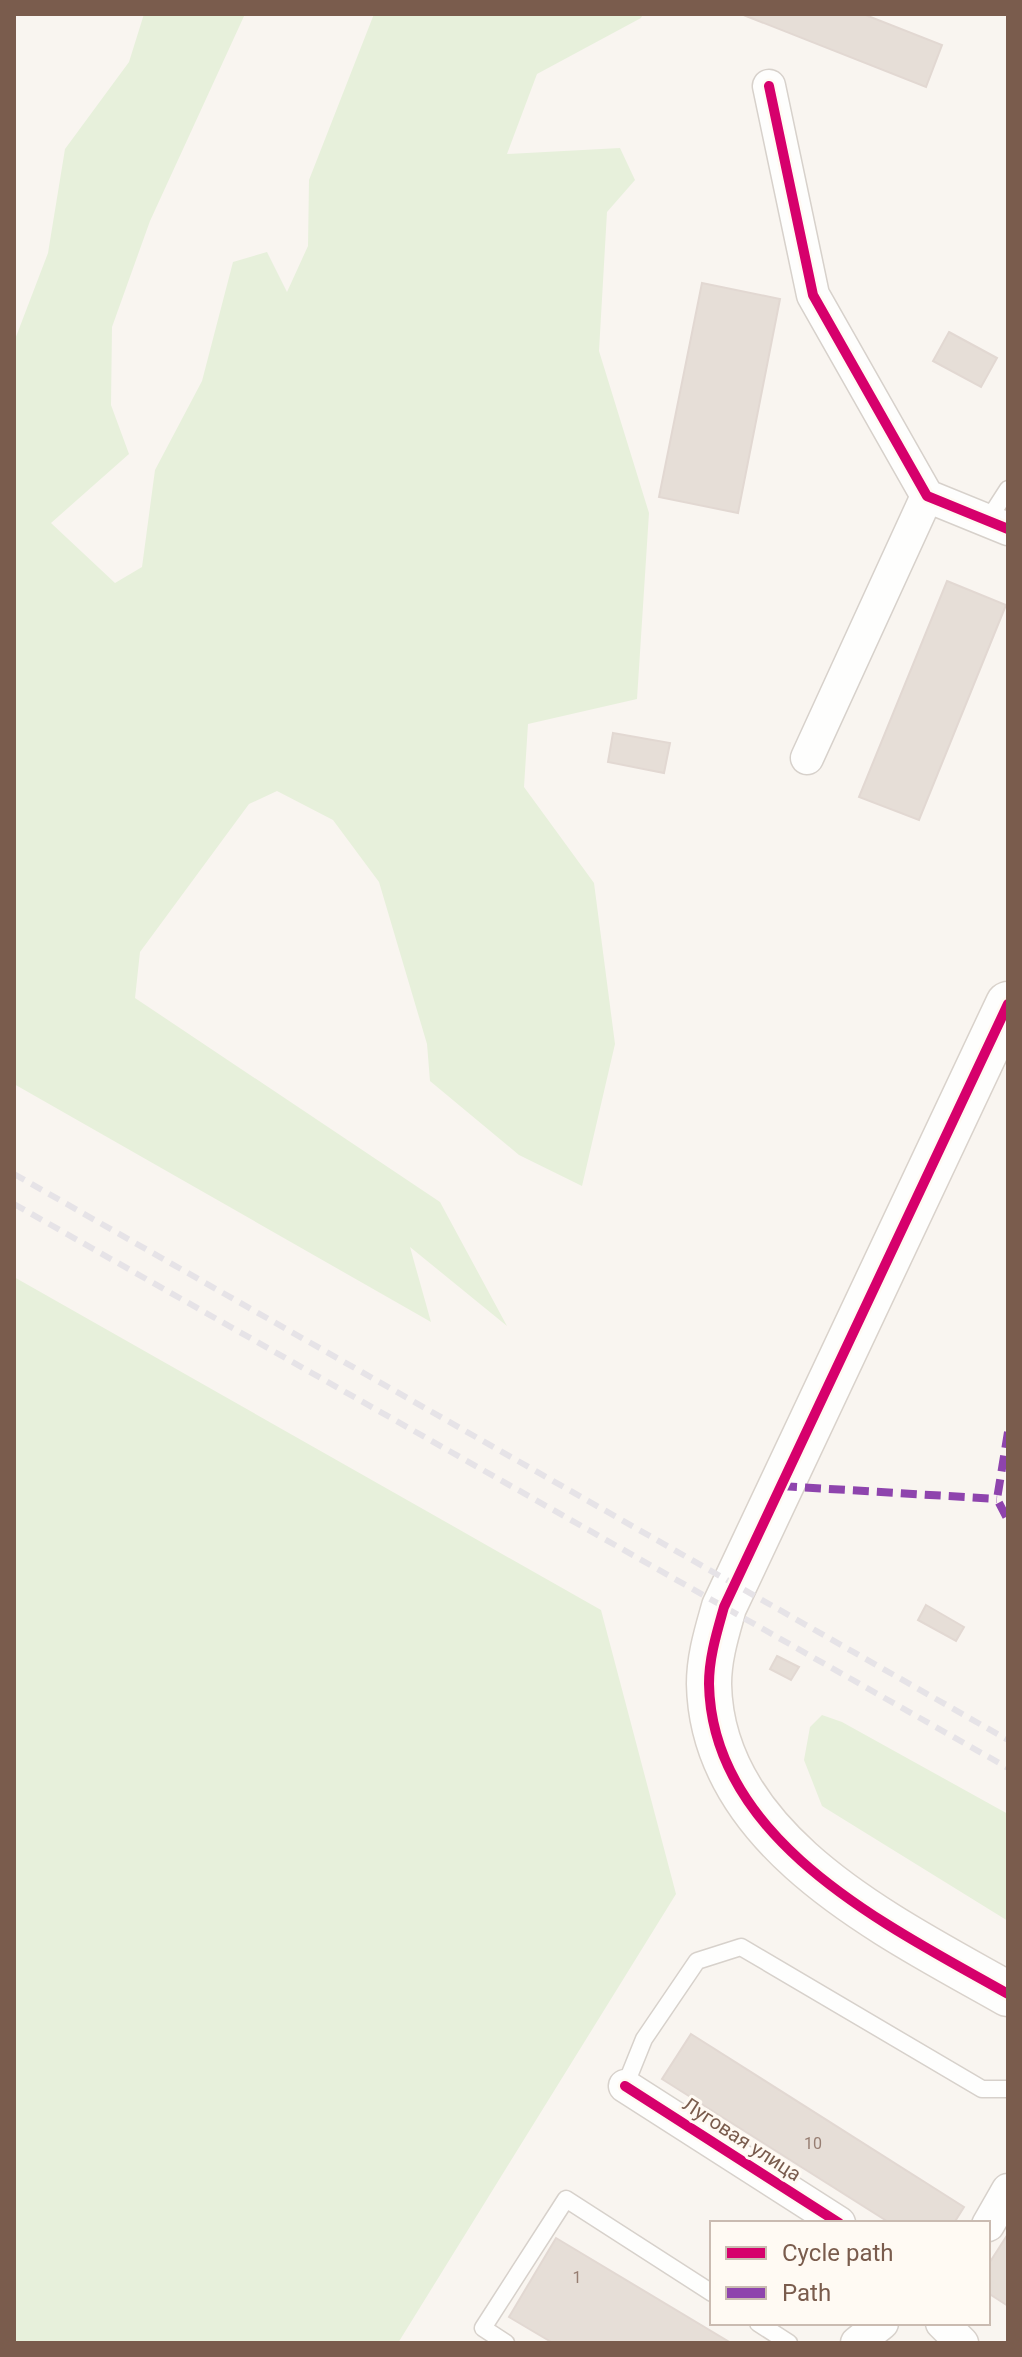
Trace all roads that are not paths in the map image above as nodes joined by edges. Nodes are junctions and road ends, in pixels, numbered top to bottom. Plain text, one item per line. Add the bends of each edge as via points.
1 (769, 86) dead end
2 (1008, 489) edge
3 (927, 496) junction
4 (998, 524) edge
5 (807, 758) dead end
6 (1008, 1004) edge
7 (1008, 1994) edge
8 (625, 2086) joint
9 (1008, 2089) edge
10 (1008, 2190) edge
11 (836, 2221) edge
12 (990, 2222) edge
13 (710, 2292) edge
14 (761, 2325) edge
15 (880, 2325) edge
16 (944, 2325) edge
17 (506, 2343) edge
18 (789, 2343) edge
19 (857, 2343) edge
20 (962, 2343) edge

1 - 3 street via 813,295
2 - 4 lane
3 - 4 street
3 - 5 street
6 - 7 street via 724,1607 709,1684 724,1758 766,1824 848,1898
8 - 9 lane via 644,2039 697,1961 741,1947 982,2089
8 - 11 street, Луговая улица
10 - 12 street
13 - 17 lane via 566,2199 483,2328
14 - 18 lane
15 - 19 street
16 - 20 street

